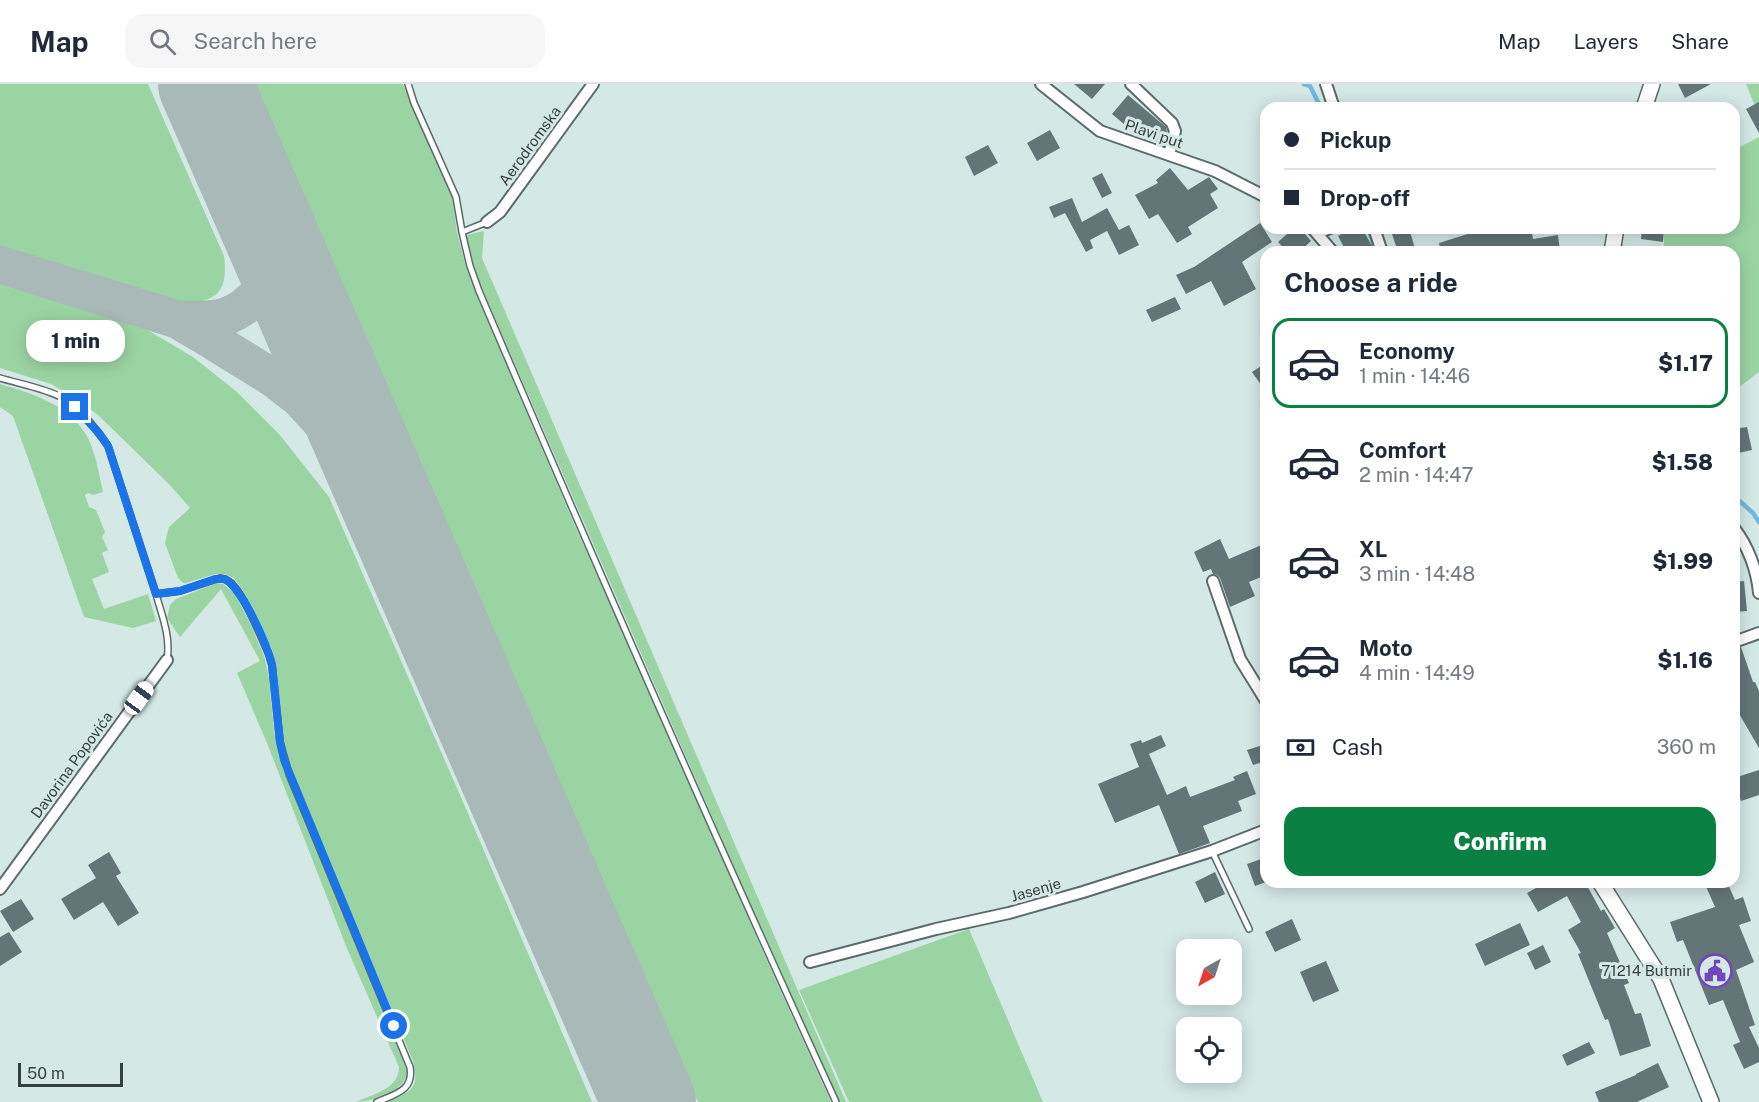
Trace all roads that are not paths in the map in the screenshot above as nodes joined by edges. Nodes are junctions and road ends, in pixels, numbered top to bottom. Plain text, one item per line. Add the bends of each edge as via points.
1 (408, 84) edge
2 (593, 84) edge
3 (1041, 84) edge
4 (1131, 84) edge
5 (1326, 84) edge
6 (1652, 84) edge
7 (1332, 102) edge
8 (1646, 102) edge
9 (1169, 155) junction
10 (1260, 194) edge
11 (487, 222) joint
12 (462, 232) junction
13 (1317, 234) edge
14 (1328, 246) edge
15 (0, 378) edge
16 (1740, 537) edge
17 (1213, 581) dead end
18 (1759, 593) edge
19 (156, 594) junction
20 (1759, 633) edge
21 (1740, 640) edge
22 (167, 660) joint
23 (1260, 691) edge
24 (1260, 832) edge
25 (1212, 850) junction
26 (1604, 888) edge
27 (0, 889) edge
28 (1249, 929) dead end
29 (810, 962) dead end
30 (377, 1102) edge
31 (836, 1102) edge
32 (1711, 1102) edge

1 - 12 lane via 456,196
2 - 11 street, Aerodromska via 501,212
3 - 9 street, Plavi put via 1100,131
4 - 9 street via 1172,123 1175,131
5 - 7 street
6 - 8 street
9 - 10 street, Plavi put via 1215,171
11 - 12 lane
12 - 31 lane via 479,291 544,445
13 - 14 street
15 - 19 lane via 63,399 99,433 108,446
16 - 18 street
17 - 23 street via 1240,659
19 - 22 lane via 170,648
19 - 30 lane via 225,579 239,593 269,655 284,760 410,1067 412,1076 407,1086
20 - 21 street
22 - 27 street, Davorina Popovića
24 - 25 street, Jasenje
25 - 28 lane
25 - 29 street, Jasenje via 1020,910
26 - 32 street via 1661,979

